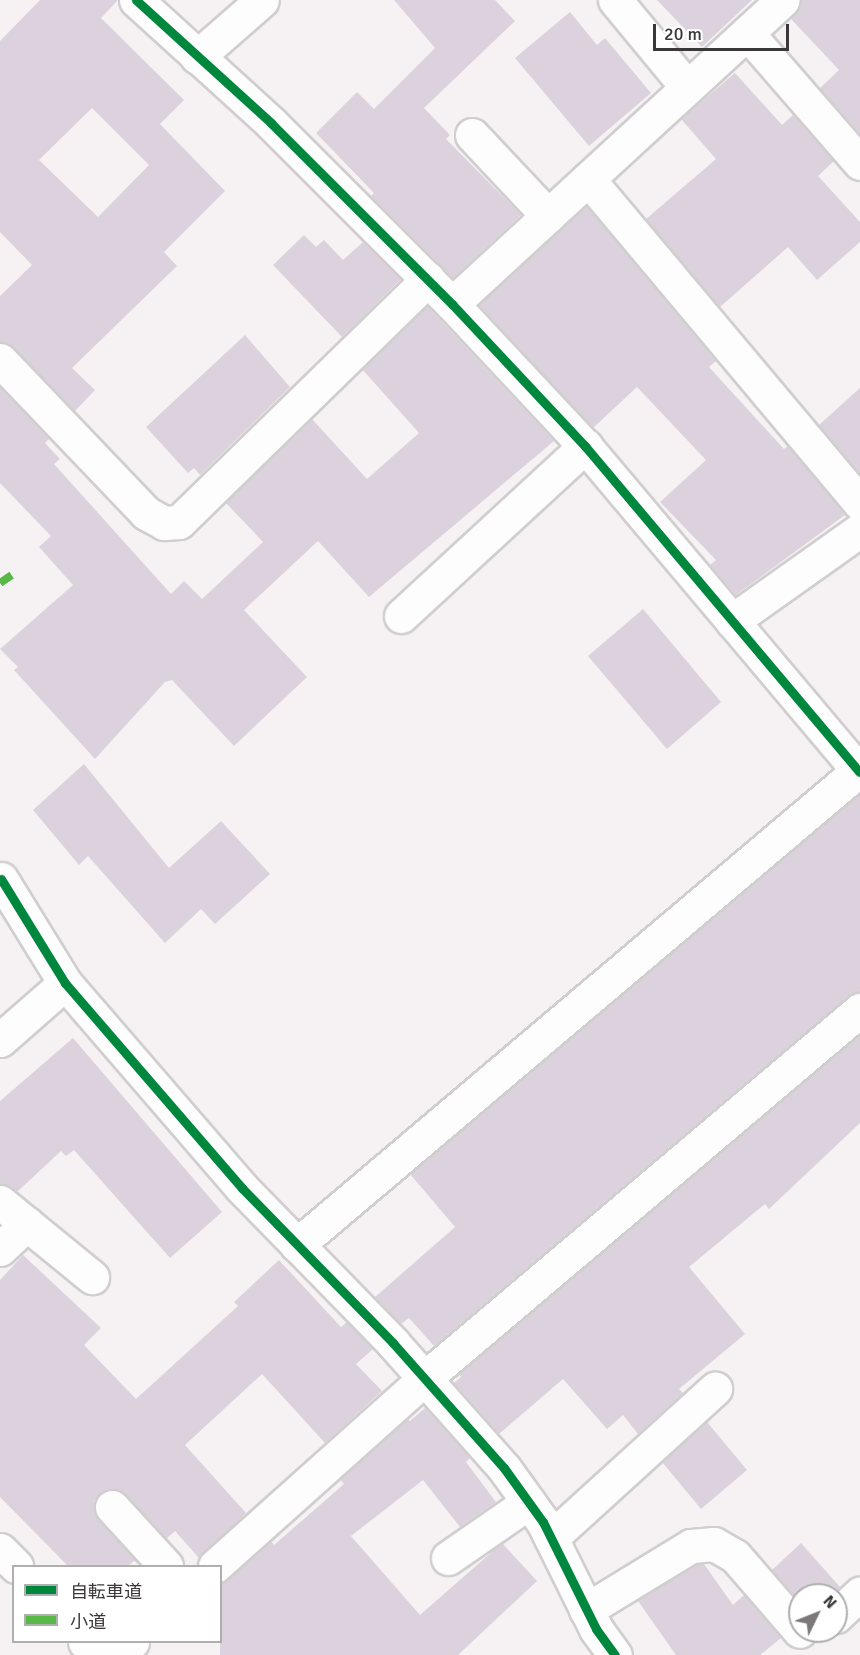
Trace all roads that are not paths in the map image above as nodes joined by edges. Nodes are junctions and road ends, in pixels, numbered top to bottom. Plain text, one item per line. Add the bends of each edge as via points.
1 (136, 0) edge
2 (262, 0) edge
3 (615, 0) edge
4 (783, 0) edge
5 (747, 33) junction
6 (196, 57) junction
7 (687, 87) junction
8 (472, 135) dead end
9 (860, 163) edge
10 (588, 179) junction
11 (548, 216) junction
12 (428, 279) junction
13 (452, 304) junction
14 (0, 360) edge
15 (585, 446) junction
16 (860, 502) edge
17 (860, 530) edge
18 (401, 616) dead end
19 (732, 621) junction
20 (859, 771) edge
21 (1, 879) edge
22 (65, 983) junction
23 (860, 1010) edge
24 (0, 1040) edge
25 (0, 1202) edge
26 (27, 1224) junction
27 (297, 1245) junction
28 (0, 1249) edge
29 (93, 1277) dead end
30 (425, 1378) junction
31 (715, 1389) dead end
32 (529, 1502) junction
33 (112, 1507) dead end
34 (551, 1538) junction
35 (0, 1550) edge
36 (448, 1558) dead end
37 (15, 1565) edge
38 (165, 1565) edge
39 (216, 1565) edge
40 (860, 1594) edge
41 (848, 1605) edge
42 (586, 1610) junction
43 (788, 1619) edge
44 (87, 1643) edge
45 (130, 1643) edge
46 (98, 1655) edge
47 (117, 1655) edge
48 (615, 1655) edge

1 - 6 street
2 - 6 street
3 - 7 street
4 - 5 street
5 - 7 street
5 - 9 street
6 - 12 street via 271,123
7 - 10 street
8 - 11 street
10 - 11 street
10 - 16 street
11 - 13 street
12 - 13 street
12 - 14 street via 179,522 164,523 146,513
13 - 15 street
15 - 18 street
15 - 19 street
17 - 19 street
19 - 20 street
20 - 27 street
21 - 22 street
22 - 24 street
22 - 27 street via 242,1188
23 - 30 street
25 - 26 street
26 - 28 street
26 - 29 street
27 - 30 street
30 - 32 street
30 - 39 street
31 - 34 street
32 - 34 street
32 - 36 street
33 - 38 street
34 - 42 street
35 - 37 street
40 - 41 street
42 - 43 street via 691,1546 714,1544 735,1556
42 - 48 street
44 - 46 street
45 - 47 street

